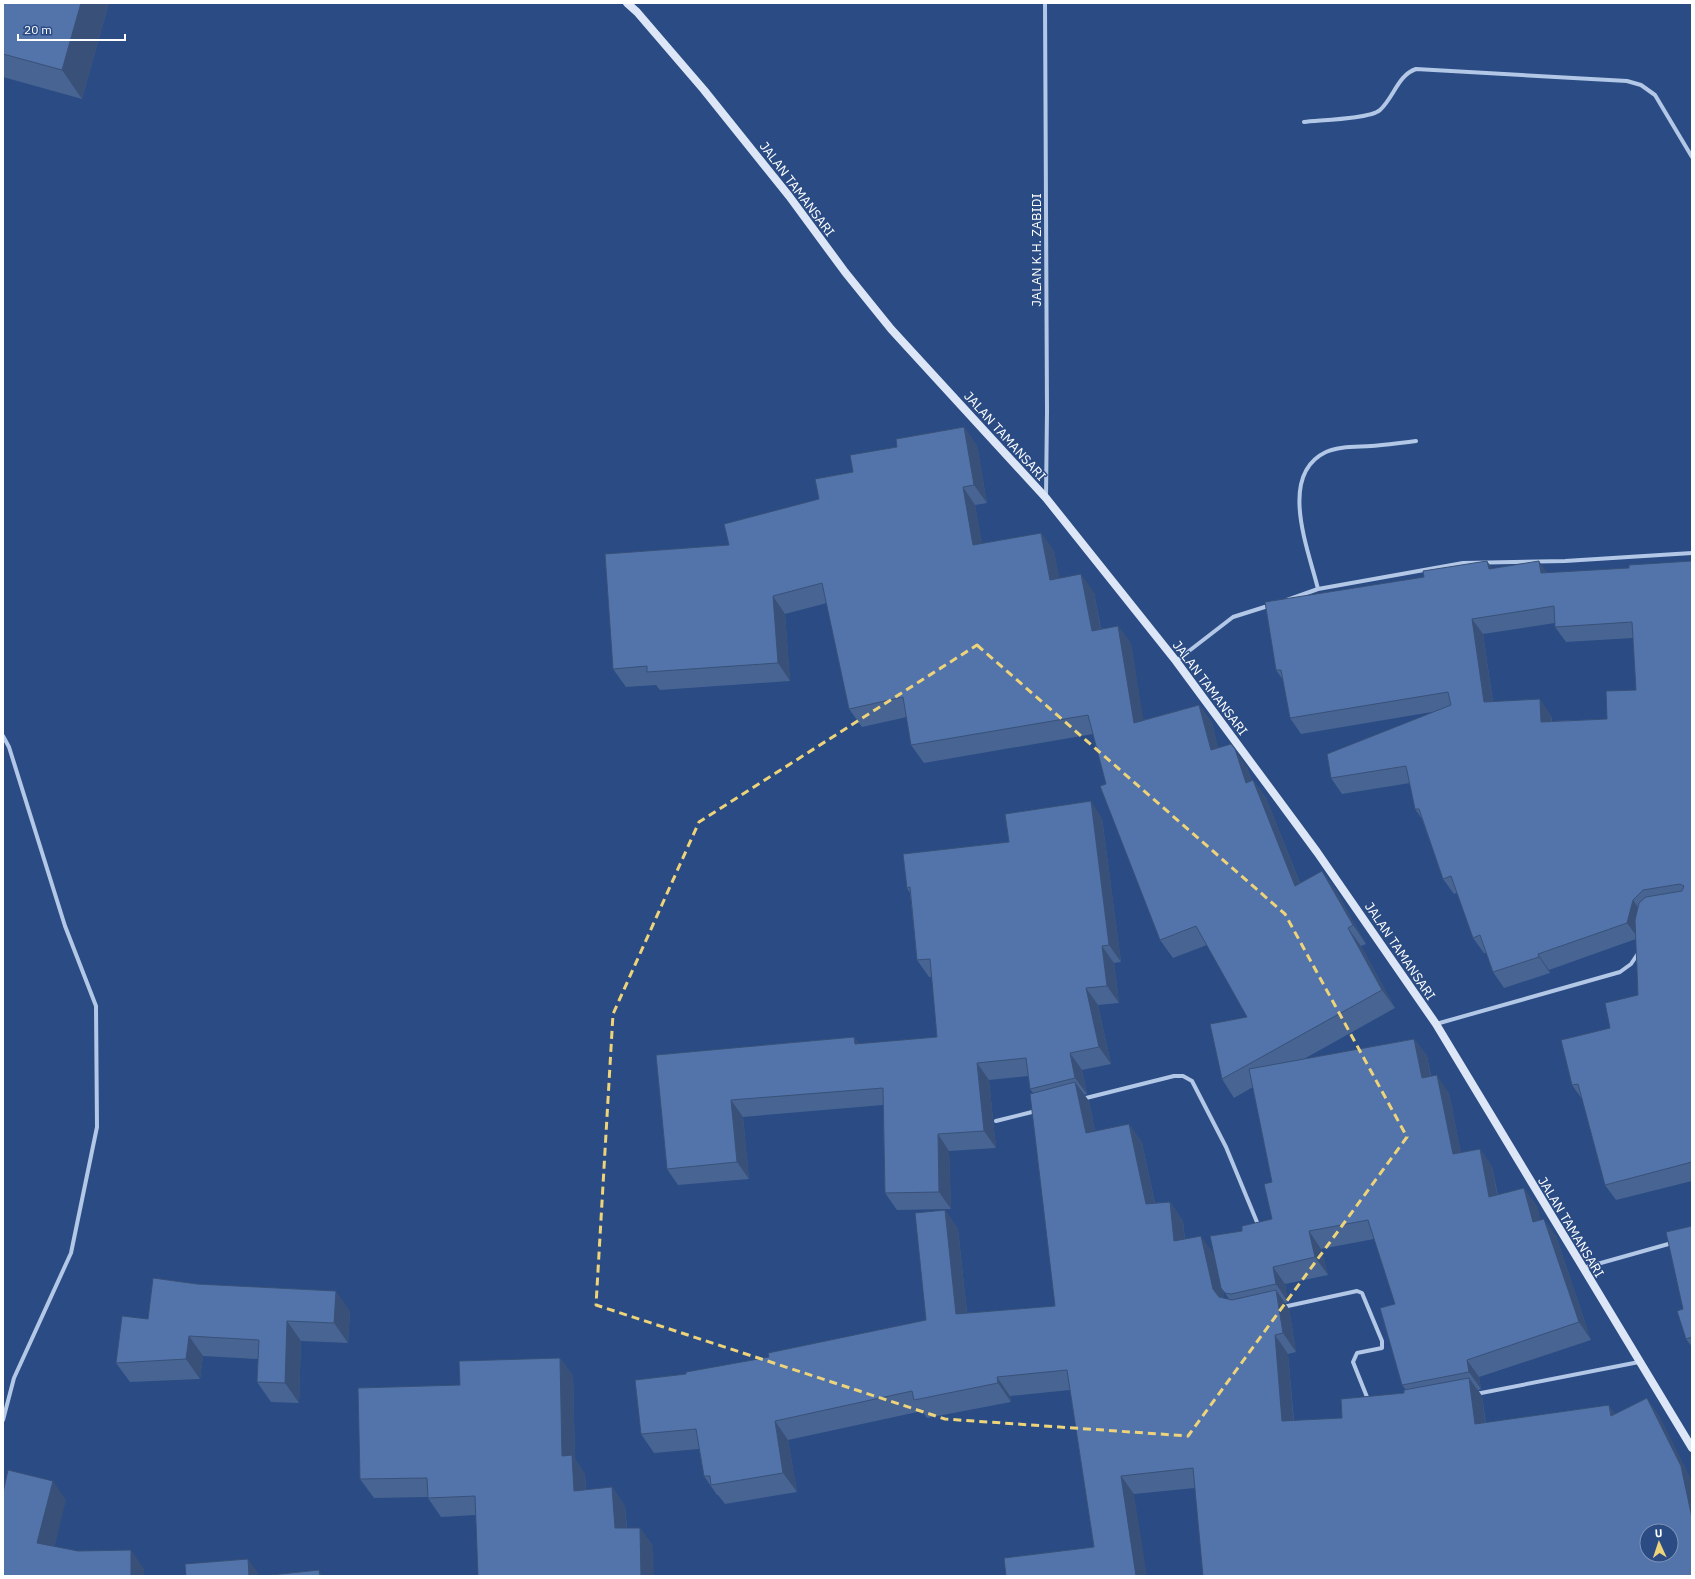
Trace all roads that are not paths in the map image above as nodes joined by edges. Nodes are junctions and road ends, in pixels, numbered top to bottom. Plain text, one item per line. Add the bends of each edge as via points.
1 (627, 3) edge
2 (1045, 3) edge
3 (1304, 122) dead end
4 (1692, 157) edge
5 (1416, 442) dead end
6 (1046, 498) junction
7 (1692, 554) edge
8 (1318, 589) junction
9 (1283, 601) edge
10 (1276, 603) edge
11 (1176, 661) junction
12 (3, 736) edge
13 (1640, 945) edge
14 (1436, 1024) junction
15 (1078, 1100) edge
16 (1040, 1110) edge
17 (996, 1121) dead end
18 (1258, 1232) edge
19 (1677, 1242) edge
20 (1582, 1268) junction
21 (1274, 1308) edge
22 (1639, 1362) junction
23 (1467, 1396) edge
24 (1372, 1405) edge
25 (3, 1420) edge
26 (1692, 1448) edge

1 - 6 main road, JALAN TAMANSARI via 704,90 891,329
2 - 6 street, JALAN K.H. ZABIDI
3 - 4 street via 1370,115 1380,110 1408,72 1416,69 1627,82 1655,95
5 - 8 street via 1340,448 1325,452 1312,462 1304,474 1298,492 1300,517
6 - 11 main road, JALAN TAMANSARI
7 - 8 street via 1565,561 1462,563
8 - 9 street
10 - 11 street via 1233,617
11 - 14 main road, JALAN TAMANSARI via 1317,852
12 - 25 street via 9,747 65,926 96,1006 97,1127 71,1253 14,1378
13 - 14 street via 1631,964 1620,972
14 - 20 main road, JALAN TAMANSARI
15 - 18 street via 1174,1076 1188,1077 1192,1080 1226,1146 1259,1227
16 - 17 street
19 - 20 street
20 - 22 main road, JALAN TAMANSARI
21 - 24 street via 1357,1291 1362,1293 1382,1341 1382,1348 1357,1352 1353,1362 1368,1401
22 - 23 street
22 - 26 main road, JALAN TAMANSARI

